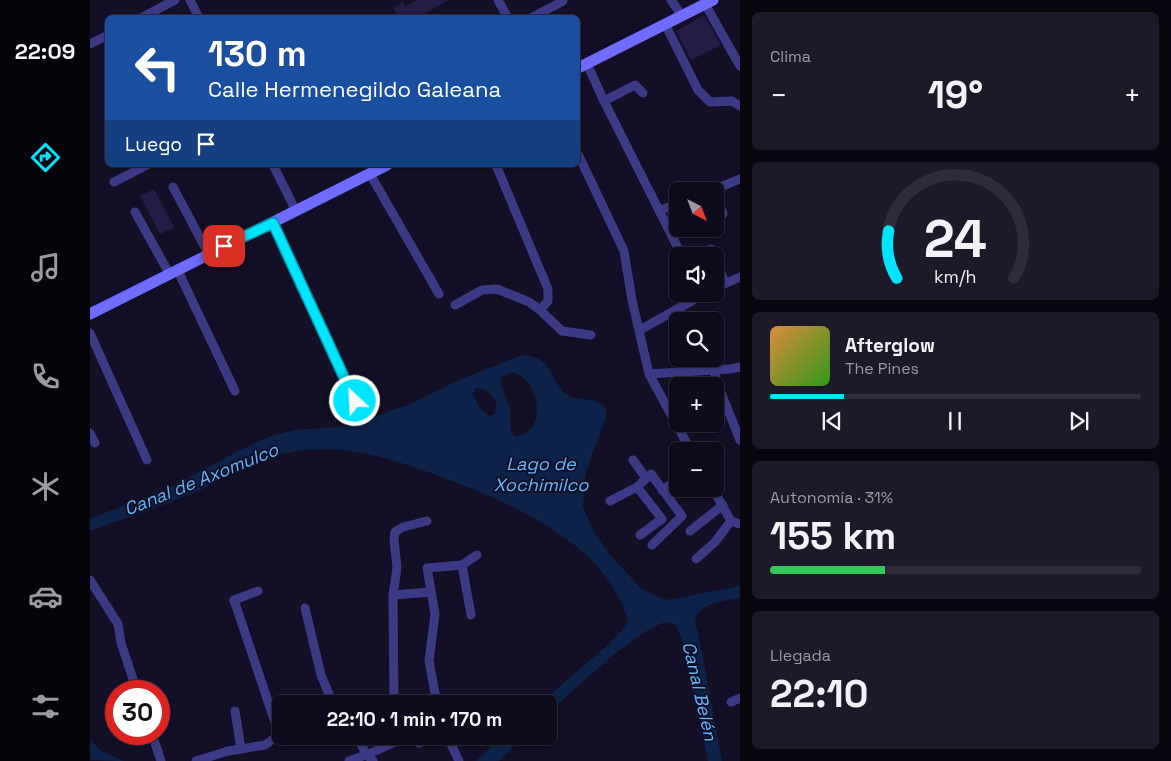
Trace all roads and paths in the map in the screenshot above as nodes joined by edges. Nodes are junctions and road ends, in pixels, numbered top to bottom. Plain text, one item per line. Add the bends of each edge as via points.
1 (176, 0) edge
2 (190, 0) edge
3 (498, 0) edge
4 (671, 0) edge
5 (563, 1) dead end
6 (709, 2) edge
7 (147, 15) edge
8 (198, 15) edge
9 (506, 15) edge
10 (537, 15) edge
11 (682, 16) junction
12 (665, 24) junction
13 (105, 36) edge
14 (90, 44) edge
15 (582, 66) edge
16 (740, 66) edge
17 (643, 93) dead end
18 (604, 100) junction
19 (740, 106) edge
20 (580, 158) edge
21 (143, 167) edge
22 (274, 167) edge
23 (383, 167) edge
24 (497, 167) edge
25 (370, 174) junction
26 (740, 179) edge
27 (114, 182) dead end
28 (724, 186) edge
29 (173, 187) dead end
30 (669, 207) edge
31 (660, 210) junction
32 (296, 211) junction
33 (135, 212) dead end
34 (273, 223) junction
35 (678, 247) edge
36 (208, 253) junction
37 (173, 271) junction
38 (740, 277) edge
39 (725, 283) edge
40 (439, 294) dead end
41 (687, 302) edge
42 (455, 304) dead end
43 (540, 310) junction
44 (90, 314) edge
45 (640, 330) junction
46 (90, 332) edge
47 (591, 335) dead end
48 (740, 367) edge
49 (714, 370) junction
50 (649, 374) junction
51 (236, 391) dead end
52 (355, 401) dead end
53 (90, 433) edge
54 (740, 440) edge
55 (686, 442) edge
56 (95, 443) dead end
57 (147, 460) dead end
58 (633, 460) dead end
59 (646, 478) junction
60 (669, 486) edge
61 (638, 487) junction
62 (662, 490) junction
63 (718, 497) edge
64 (610, 501) dead end
65 (723, 505) junction
66 (427, 521) dead end
67 (735, 523) edge
68 (690, 531) dead end
69 (640, 535) dead end
70 (652, 545) dead end
71 (477, 555) dead end
72 (696, 559) dead end
73 (462, 565) junction
74 (90, 580) edge
75 (258, 591) dead end
76 (431, 592) junction
77 (393, 595) junction
78 (305, 608) dead end
79 (471, 615) dead end
80 (133, 680) edge
81 (329, 695) edge
82 (394, 695) edge
83 (435, 695) edge
84 (235, 711) dead end
85 (272, 711) edge
86 (272, 740) edge
87 (156, 745) edge
88 (362, 745) edge
89 (390, 745) edge
90 (451, 745) edge
91 (241, 749) junction
92 (370, 758) edge
93 (161, 761) edge
94 (196, 761) edge
95 (349, 761) edge
96 (459, 761) edge

1 - 7 street
2 - 8 street
3 - 9 street
4 - 11 street
5 - 10 street
6 - 11 street
6 - 16 street
11 - 12 street
12 - 15 street
12 - 19 street via 703,96 710,102 732,101
13 - 14 street
15 - 18 street
17 - 18 street via 635,85
18 - 31 street
20 - 45 street via 624,252
21 - 27 street
22 - 32 street
23 - 25 street
24 - 43 street via 548,289 548,301
25 - 32 street
25 - 40 street
26 - 28 street
29 - 36 street
30 - 31 street
31 - 35 street
32 - 34 street
33 - 37 street
34 - 36 street
34 - 52 street
36 - 37 street
37 - 44 street
37 - 51 street
38 - 39 street
41 - 45 street
42 - 43 street via 482,290 497,289
43 - 47 street via 562,331
45 - 50 street
46 - 57 street
48 - 49 street
49 - 50 street
49 - 54 street
50 - 55 street
53 - 56 street
58 - 59 street
59 - 61 street
59 - 62 street via 651,474
60 - 62 street
61 - 64 street
61 - 69 street via 662,519
62 - 70 street via 682,516
63 - 65 street
65 - 67 street
65 - 68 street
66 - 77 street via 395,532 397,568
67 - 72 street
71 - 73 street
73 - 76 street via 427,568
73 - 79 street
74 - 80 street via 118,624
75 - 85 street via 234,600
76 - 77 street
76 - 83 street via 435,614 429,661
77 - 82 street
78 - 81 street via 321,675
84 - 91 street
86 - 91 street via 266,745
87 - 93 street
88 - 92 street
89 - 92 street
90 - 96 street
91 - 94 street
92 - 95 street

